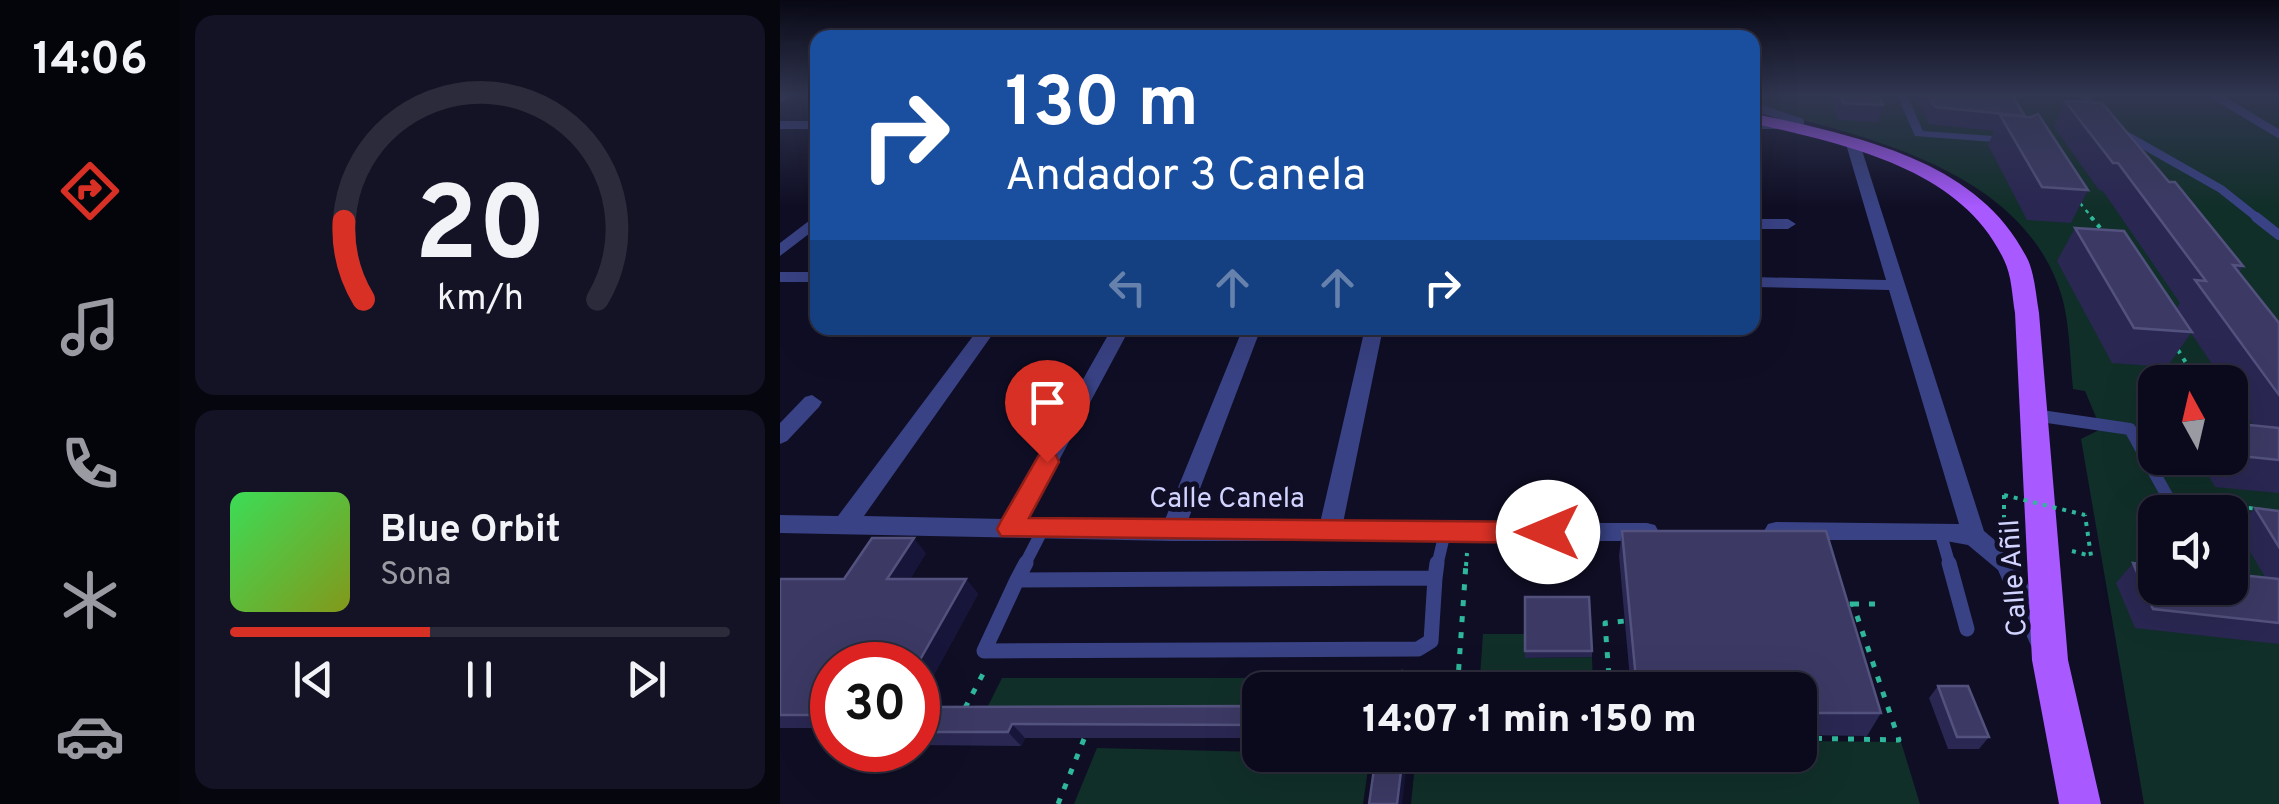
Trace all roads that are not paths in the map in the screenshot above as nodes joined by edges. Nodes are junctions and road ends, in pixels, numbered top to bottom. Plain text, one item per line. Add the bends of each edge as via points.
1 (1811, 133) edge
2 (1918, 133) edge
3 (2126, 133) edge
4 (2018, 141) edge
5 (1853, 144) junction
6 (1760, 224) edge
7 (1788, 224) dead end
8 (810, 226) edge
9 (2279, 235) edge
10 (780, 251) edge
11 (789, 277) edge
12 (1760, 282) edge
13 (1894, 284) junction
14 (780, 294) edge
15 (983, 335) edge
16 (1118, 335) edge
17 (1249, 335) edge
18 (1372, 335) edge
19 (812, 402) dead end
20 (2034, 415) junction
21 (780, 436) edge
22 (2167, 495) edge
23 (780, 524) edge
24 (844, 526) junction
25 (1010, 529) junction
26 (1043, 529) junction
27 (1330, 530) junction
28 (1940, 530) junction
29 (1172, 532) junction
30 (1457, 532) junction
31 (1665, 532) edge
32 (1744, 532) edge
33 (1974, 536) junction
34 (1437, 578) junction
35 (1017, 580) junction
36 (1966, 629) dead end
37 (2050, 660) junction
38 (2080, 804) edge

1 - 5 main road, Calle Añil
2 - 4 street
3 - 9 lane via 2221,189
5 - 13 street, Calle Añil
5 - 20 main road, Calle Añil via 1910,164 1949,187 2007,244 2018,264 2026,314
6 - 7 street
8 - 10 street
11 - 14 street
12 - 13 street
13 - 33 street, Calle Añil
15 - 24 street
16 - 25 street
17 - 29 street
18 - 27 street
19 - 21 street
20 - 22 lane via 2130,429
20 - 37 main road, Calle Añil
23 - 24 street, Calle Canela
24 - 25 street, Calle Canela
25 - 26 street, Calle Canela
26 - 29 street, Calle Canela
26 - 35 lane
27 - 29 street, Calle Canela
27 - 30 street, Calle Canela
28 - 32 street
28 - 33 street
28 - 36 lane
30 - 31 street, Calle Canela
30 - 34 lane
33 - 37 street, Calle Añil via 2006,564
34 - 35 lane
34 - 35 lane via 1431,641 1418,648 984,651
37 - 38 main road

